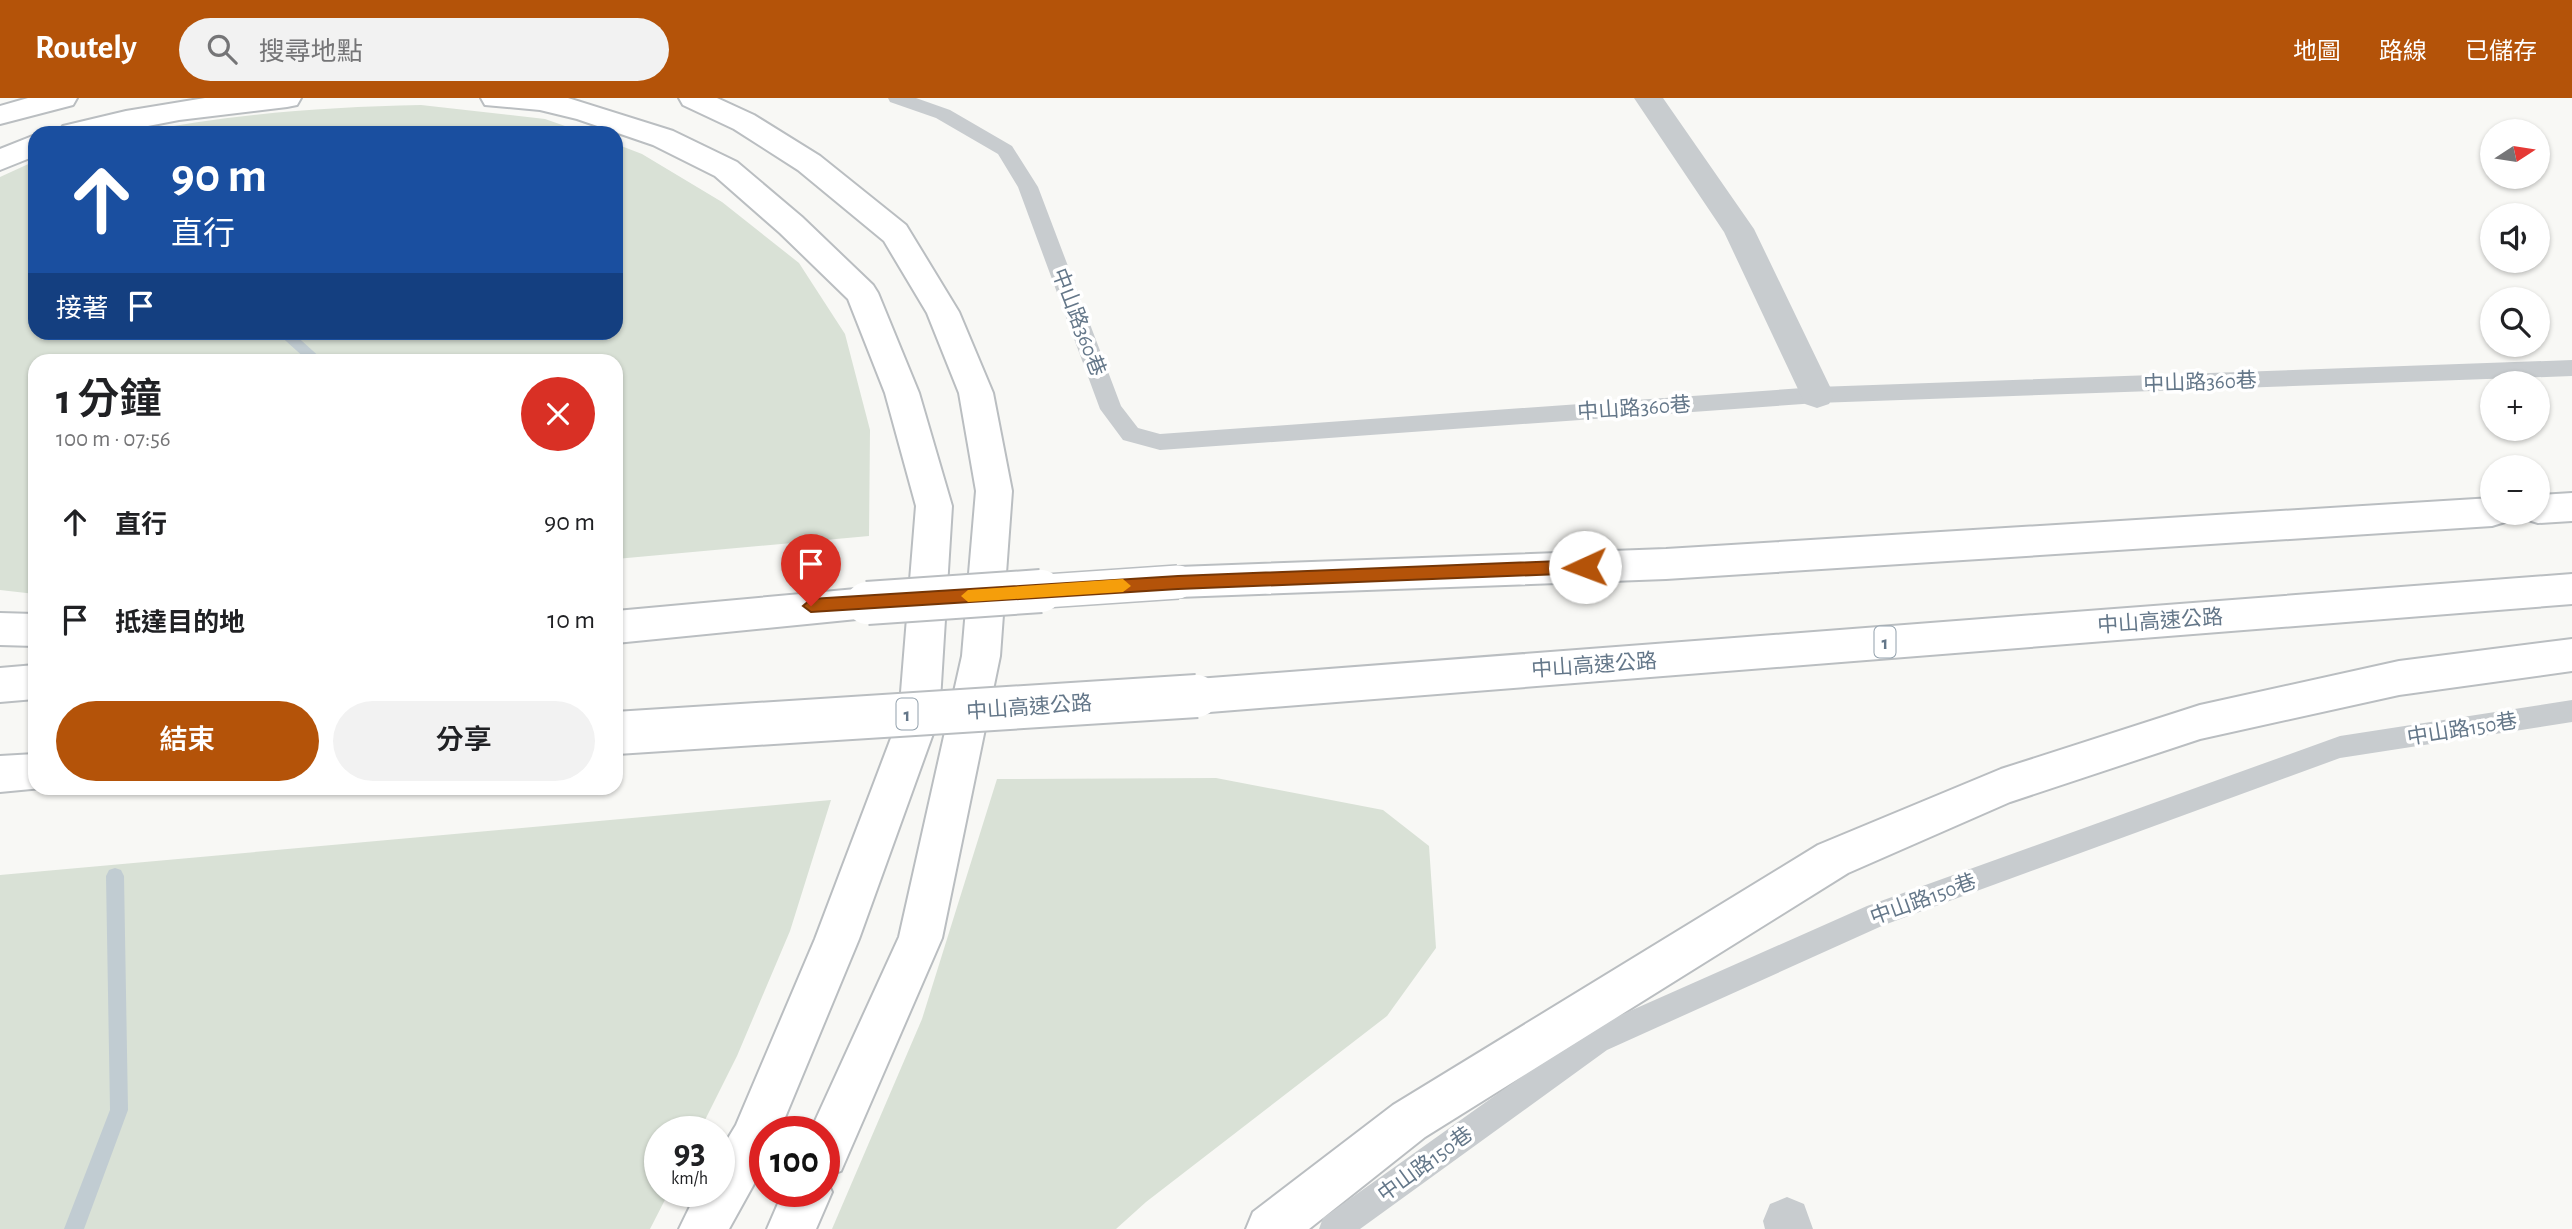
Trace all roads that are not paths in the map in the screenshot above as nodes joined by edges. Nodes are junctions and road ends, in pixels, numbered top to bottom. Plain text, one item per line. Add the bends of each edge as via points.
1 (63, 98) edge
2 (287, 98) edge
3 (495, 98) edge
4 (693, 98) edge
5 (897, 98) edge
6 (1648, 98) edge
7 (0, 115) edge
8 (100, 126) edge
9 (28, 148) edge
10 (0, 160) edge
11 (2572, 368) edge
12 (1817, 395) junction
13 (2572, 507) edge
14 (2550, 508) edge
15 (2480, 513) edge
16 (2572, 589) edge
17 (867, 603) junction
18 (623, 615) edge
19 (623, 625) edge
20 (0, 629) edge
21 (28, 630) edge
22 (2572, 655) edge
23 (28, 683) edge
24 (0, 685) edge
25 (2572, 711) edge
26 (623, 733) edge
27 (28, 772) edge
28 (0, 774) edge
29 (840, 1118) edge
30 (801, 1207) edge
31 (703, 1229) edge
32 (791, 1229) edge
33 (1270, 1229) edge
34 (1334, 1229) edge

1 - 7 highway
2 - 8 highway via 222,104
3 - 31 highway via 540,101 584,111 663,138 726,169 790,225 862,293 902,393 934,506 919,717 837,939 752,1141
4 - 29 highway via 744,122 809,163 895,233 943,313 976,393 994,491 981,656 920,937
5 - 12 lane, 中山路360巷 via 943,114 1005,150 1028,187 1111,409 1131,434 1160,442
6 - 12 street via 1738,229
9 - 10 highway
11 - 12 lane, 中山路360巷
13 - 14 highway
15 - 17 highway, bridge via 1680,563 1178,582
16 - 26 highway, 中山高速公路 / 1, bridge via 1197,696
17 - 18 highway
17 - 19 highway
20 - 21 highway
22 - 33 highway via 2399,678 2200,722 2001,787 1833,859 1409,1121
23 - 24 highway
25 - 34 lane, 中山路150巷 via 2340,747 1877,915 1597,1041
27 - 28 highway
30 - 32 highway

